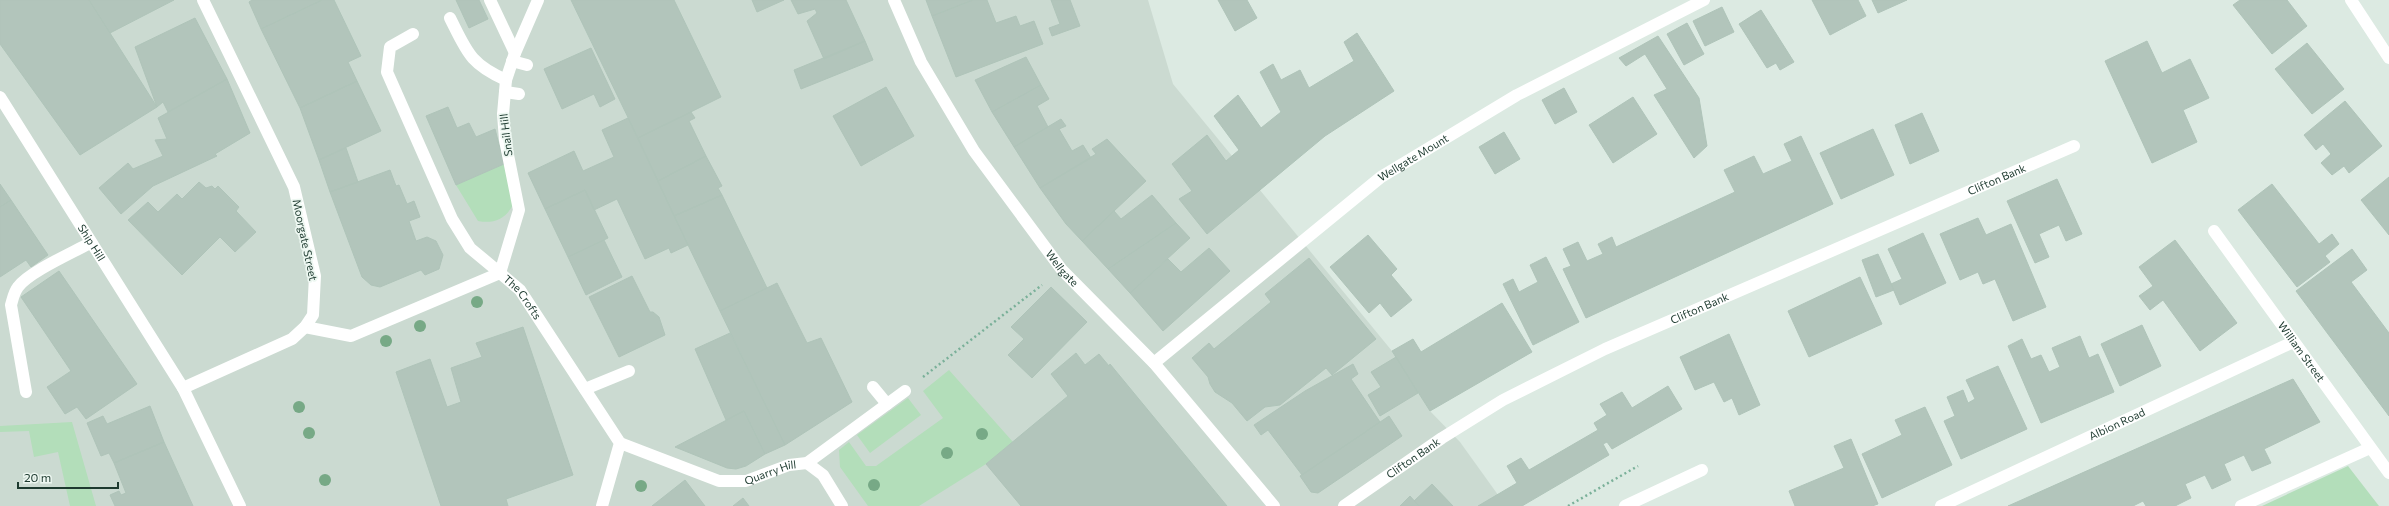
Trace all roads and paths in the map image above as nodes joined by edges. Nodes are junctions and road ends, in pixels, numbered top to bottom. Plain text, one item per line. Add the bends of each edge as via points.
1 (203, 0) edge
2 (490, 0) edge
3 (538, 0) edge
4 (894, 0) edge
5 (1704, 0) edge
6 (2351, 0) edge
7 (450, 18) dead end
8 (413, 34) dead end
9 (514, 57) junction
10 (2389, 58) edge
11 (527, 65) dead end
12 (505, 86) junction
13 (518, 94) dead end
14 (0, 97) edge
15 (2074, 146) dead end
16 (2214, 231) dead end
17 (90, 243) junction
18 (1062, 270) junction
19 (500, 274) junction
20 (305, 327) junction
21 (2293, 342) junction
22 (1154, 363) junction
23 (629, 370) dead end
24 (873, 387) dead end
25 (183, 388) junction
26 (585, 389) junction
27 (905, 391) joint
28 (26, 392) dead end
29 (887, 404) junction
30 (620, 443) junction
31 (2370, 448) junction
32 (807, 463) junction
33 (1638, 466) dead end
34 (1702, 470) dead end
35 (2389, 473) edge
36 (240, 506) edge
37 (602, 506) edge
38 (842, 506) edge
39 (1274, 506) edge
40 (1344, 506) edge
41 (1568, 506) edge
42 (1625, 506) edge
43 (1941, 506) edge
44 (2241, 506) edge

1 - 20 street, Moorgate Street via 294,187 315,276 313,315
2 - 9 street
3 - 9 street, Snail Hill
4 - 18 street, Wellgate via 921,62 974,151
5 - 22 street, Wellgate Mount via 1517,95 1381,177
6 - 10 street
7 - 12 street via 468,53 468,61
8 - 19 street via 390,47 387,72 452,219 470,248
9 - 11 street
9 - 12 street, Snail Hill
12 - 13 street
12 - 19 street, Snail Hill via 505,140 519,210
14 - 17 street, Ship Hill
15 - 40 street, Clifton Bank via 1605,349 1503,400 1442,438
16 - 21 street, William Street
17 - 25 street, Ship Hill
17 - 28 street via 18,286 13,296 11,304
18 - 22 street, Wellgate
18 - 27 path
19 - 20 street, The Crofts via 351,336
19 - 26 street, The Crofts via 520,290
20 - 25 street, Moorgate Street via 292,339
21 - 31 street, William Street
21 - 43 street, Albion Road
22 - 39 street, Wellgate
23 - 26 street
24 - 29 street
25 - 36 street
26 - 30 street, The Crofts
27 - 29 street, Quarry Hill
29 - 32 street, Quarry Hill
30 - 32 street, Quarry Hill via 719,482 746,481 788,465
30 - 37 street
31 - 35 street, William Street
31 - 44 street
32 - 38 street via 823,475
33 - 41 path
34 - 42 street

